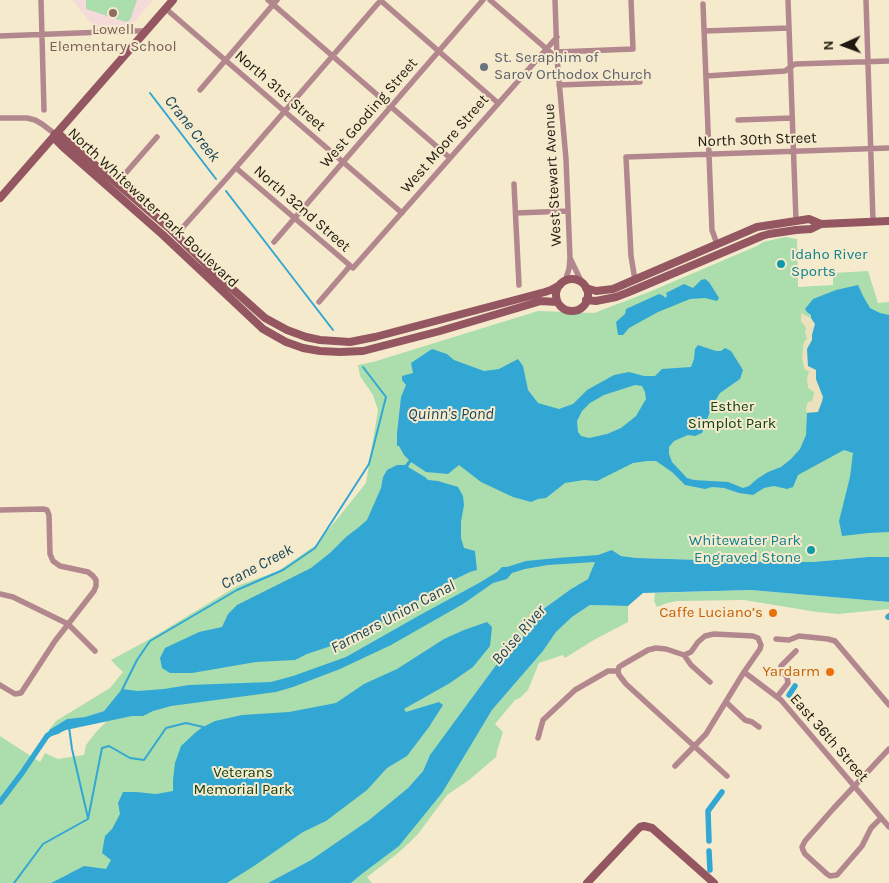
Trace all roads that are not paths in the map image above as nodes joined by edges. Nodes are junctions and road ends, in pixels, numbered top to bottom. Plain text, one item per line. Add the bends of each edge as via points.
1 (41, 0) edge
2 (173, 0) edge
3 (268, 0) edge
4 (380, 0) edge
5 (483, 0) edge
6 (490, 0) edge
7 (555, 0) edge
8 (631, 0) edge
9 (788, 0) edge
10 (866, 0) edge
11 (275, 2) edge
12 (703, 4) dead end
13 (165, 8) junction
14 (789, 28) junction
15 (145, 31) junction
16 (704, 31) junction
17 (42, 34) junction
18 (0, 36) edge
19 (556, 37) junction
20 (546, 49) junction
21 (439, 51) junction
22 (557, 55) junction
23 (332, 56) junction
24 (225, 60) junction
25 (889, 61) edge
26 (868, 62) junction
27 (790, 67) junction
28 (706, 76) junction
29 (640, 82) dead end
30 (560, 85) junction
31 (200, 90) dead end
32 (498, 103) junction
33 (391, 106) junction
34 (44, 110) dead end
35 (284, 112) junction
36 (0, 118) edge
37 (792, 118) junction
38 (738, 120) dead end
39 (55, 134) junction
40 (157, 137) dead end
41 (889, 148) edge
42 (871, 149) junction
43 (794, 151) junction
44 (709, 154) junction
45 (450, 158) junction
46 (342, 162) junction
47 (236, 168) junction
48 (117, 183) junction
49 (514, 184) dead end
50 (0, 198) edge
51 (568, 211) junction
52 (402, 213) junction
53 (516, 213) junction
54 (294, 218) junction
55 (796, 220) junction
56 (889, 221) edge
57 (873, 222) junction
58 (821, 224) junction
59 (176, 235) junction
60 (274, 242) dead end
61 (717, 244) junction
62 (570, 258) junction
63 (352, 267) junction
64 (635, 280) junction
65 (562, 283) junction
66 (519, 285) dead end
67 (584, 286) junction
68 (586, 300) junction
69 (319, 302) dead end
70 (558, 302) junction
71 (0, 510) edge
72 (0, 594) edge
73 (68, 624) junction
74 (776, 638) dead end
75 (95, 651) dead end
76 (796, 651) dead end
77 (684, 655) junction
78 (618, 671) junction
79 (744, 672) junction
80 (710, 682) dead end
81 (0, 685) edge
82 (777, 697) junction
83 (726, 702) junction
84 (889, 705) edge
85 (759, 727) dead end
86 (538, 738) dead end
87 (695, 746) junction
88 (889, 749) edge
89 (676, 766) dead end
90 (727, 776) dead end
91 (854, 787) junction
92 (881, 818) junction
93 (889, 827) edge
94 (588, 883) edge
95 (714, 883) edge

1 - 17 street
2 - 13 street
3 - 11 street
4 - 21 street
4 - 23 street
5 - 21 street, West Gooding Street
6 - 20 street
7 - 19 street, West Stewart Avenue
8 - 22 street via 633,49
9 - 14 street
10 - 26 street
11 - 23 street
11 - 24 street
12 - 16 street
13 - 15 street
13 - 24 street, North 31st Street
14 - 16 street
14 - 27 street
15 - 17 street
15 - 39 street
16 - 28 street
17 - 18 street
17 - 34 street
19 - 20 street, West Moore Street
19 - 22 street, West Stewart Avenue
20 - 22 street
20 - 32 street, West Moore Street
21 - 32 street
21 - 33 street, West Gooding Street
22 - 30 street, West Stewart Avenue
23 - 33 street
23 - 35 street
24 - 31 street
24 - 35 street, North 31st Street
25 - 26 street
26 - 27 street via 795,64
26 - 42 street
27 - 28 street via 785,71
27 - 37 street
28 - 44 street
29 - 30 street
30 - 51 street, West Stewart Avenue
32 - 45 street, West Moore Street
33 - 45 street
33 - 46 street, West Gooding Street
35 - 46 street, North 31st Street
35 - 47 street
36 - 39 street via 35,120
37 - 38 street
37 - 43 street
39 - 48 street, North Whitewater Park Boulevard
39 - 50 street
39 - 70 street, North Whitewater Park Boulevard via 56,141 263,329 303,348 333,352 363,350 541,301
40 - 48 street
41 - 42 street, North 30th Street
42 - 43 street, North 30th Street
42 - 57 street
43 - 44 street, North 30th Street
43 - 55 street
44 - 61 street via 712,230
44 - 64 street, North 30th Street via 626,157
45 - 52 street, West Moore Street
46 - 52 street, North 31st Street
46 - 54 street, West Gooding Street
47 - 54 street, North 32nd Street
47 - 59 street
48 - 59 street, North Whitewater Park Boulevard
49 - 53 street
51 - 53 street
51 - 62 street, West Stewart Avenue
52 - 63 street, West Moore Street
53 - 66 street
54 - 60 street, West Gooding Street
54 - 63 street, North 32nd Street
55 - 58 street via 808,219
55 - 61 street via 757,227
56 - 57 street
57 - 58 street
58 - 68 street via 811,229 762,236 630,292 596,301
59 - 65 street, North Whitewater Park Boulevard via 265,318 287,330 320,340 350,342 375,338 552,290
61 - 64 street
62 - 65 street, West Stewart Avenue
62 - 67 street, West Stewart Avenue
63 - 69 street, West Moore Street
64 - 67 street via 613,289 596,291
65 - 67 street via 574,280
65 - 70 street via 556,293
67 - 68 street
68 - 70 street via 574,311 564,309
71 - 73 street via 46,510 53,561 60,566 88,572 96,580 94,591
72 - 73 street via 13,597
73 - 75 street
73 - 81 street via 23,690 13,693
74 - 84 street via 789,640 799,636 835,641
76 - 82 street via 781,666 788,683
77 - 78 street via 656,648 622,665
77 - 79 street via 692,652 705,636 754,636 760,641 760,649
77 - 80 street
78 - 86 street via 606,672 575,690 543,720
78 - 87 street via 626,684
79 - 82 street, East 36th Street
79 - 83 street
82 - 91 street, East 36th Street
83 - 85 street via 745,720
83 - 87 street
87 - 89 street
87 - 90 street
88 - 91 street
91 - 92 street, East 36th Street
91 - 92 street via 805,841 802,847 805,854 827,874 834,876 859,850 871,828
92 - 93 street, East 36th Street
94 - 95 street via 644,826 652,828

